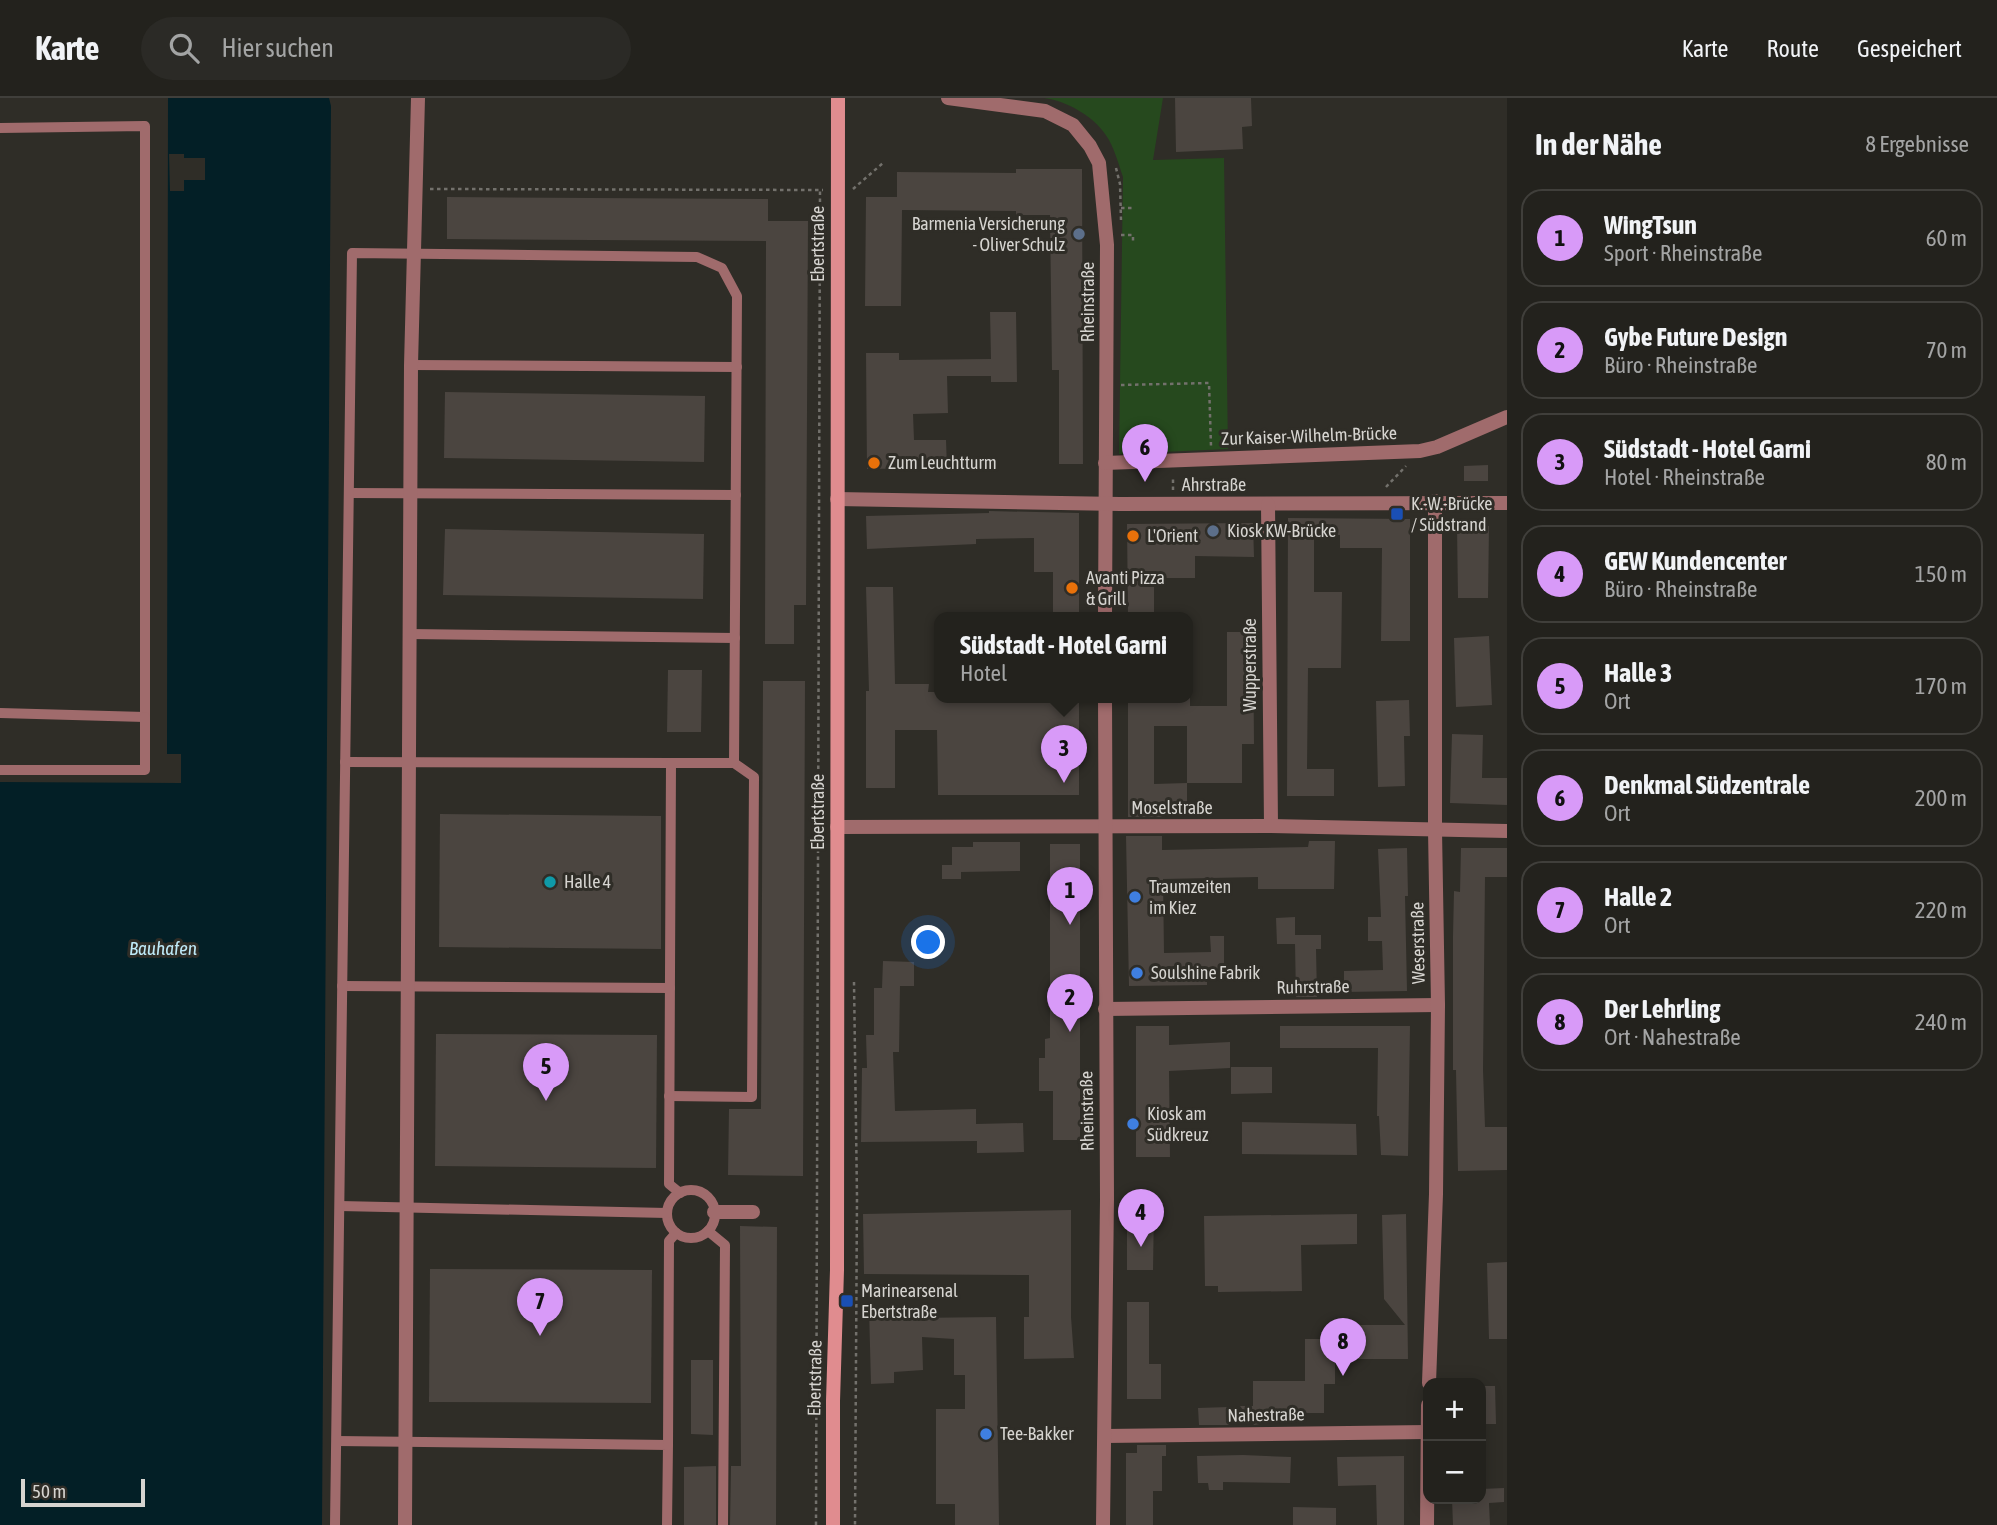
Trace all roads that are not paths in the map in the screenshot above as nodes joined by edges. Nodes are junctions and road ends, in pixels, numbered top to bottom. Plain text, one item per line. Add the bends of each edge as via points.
1 (418, 98) edge
2 (838, 98) edge
3 (948, 98) edge
4 (0, 128) edge
5 (412, 254) junction
6 (411, 365) junction
7 (737, 367) junction
8 (1507, 417) edge
9 (1105, 463) junction
10 (349, 493) junction
11 (410, 494) junction
12 (736, 495) junction
13 (836, 499) junction
14 (1435, 501) junction
15 (1507, 503) edge
16 (1106, 504) junction
17 (1269, 504) junction
18 (1105, 612) edge
19 (410, 634) junction
20 (735, 638) junction
21 (1105, 703) edge
22 (0, 713) edge
23 (145, 717) junction
24 (345, 762) junction
25 (409, 763) junction
26 (671, 763) junction
27 (734, 763) junction
28 (0, 771) edge
29 (1271, 826) junction
30 (837, 827) junction
31 (1104, 827) junction
32 (1435, 830) junction
33 (1507, 831) edge
34 (342, 986) junction
35 (408, 987) junction
36 (670, 988) junction
37 (1438, 1006) junction
38 (1105, 1009) junction
39 (669, 1097) junction
40 (680, 1193) junction
41 (340, 1206) junction
42 (407, 1207) junction
43 (715, 1212) junction
44 (753, 1212) dead end
45 (667, 1213) junction
46 (708, 1231) junction
47 (676, 1233) junction
48 (1429, 1378) edge
49 (1423, 1432) edge
50 (1105, 1436) junction
51 (337, 1441) junction
52 (1427, 1441) edge
53 (406, 1443) junction
54 (668, 1445) junction
55 (335, 1525) edge
56 (405, 1525) edge
57 (667, 1525) edge
58 (723, 1525) edge
59 (833, 1525) edge
60 (1103, 1525) edge
61 (1427, 1525) edge

1 - 5 street
2 - 13 street, Ebertstraße via 844,191
3 - 9 street, Rheinstraße via 1045,111 1073,125 1099,163 1107,245
4 - 23 lane via 145,126
5 - 6 street
5 - 7 lane via 697,257 722,268 737,296
5 - 10 lane via 352,253
6 - 7 lane
6 - 11 street
7 - 12 lane
8 - 9 street, Zur Kaiser-Wilhelm-Brücke via 1420,451
9 - 16 street, Rheinstraße
10 - 11 lane
10 - 24 lane
11 - 12 lane
11 - 19 street
12 - 20 lane
13 - 16 street, Ahrstraße
13 - 30 street, Ebertstraße
14 - 15 street, Ahrstraße
14 - 17 street, Ahrstraße
14 - 32 street, Weserstraße
16 - 17 street, Ahrstraße
16 - 18 street, Rheinstraße
17 - 29 street, Wupperstraße
19 - 20 lane
19 - 25 street
20 - 27 lane
21 - 31 street, Rheinstraße
22 - 23 lane
23 - 28 lane via 145,770
24 - 25 lane
24 - 34 lane
25 - 26 lane
25 - 35 street
26 - 27 lane
26 - 36 lane
27 - 39 lane via 754,777 752,1097
29 - 31 street, Moselstraße
29 - 32 street, Moselstraße
30 - 31 street, Moselstraße
30 - 59 street, Ebertstraße via 838,1270
31 - 38 street, Rheinstraße
32 - 33 street, Moselstraße
32 - 37 street, Weserstraße
34 - 35 lane
34 - 41 lane
35 - 36 lane
35 - 42 street
36 - 39 lane
37 - 38 street, Ruhrstraße
37 - 48 street, Weserstraße
38 - 50 street, Rheinstraße
39 - 40 lane via 669,1184
40 - 43 lane via 702,1194
40 - 45 lane
41 - 42 lane
41 - 51 lane
42 - 45 lane
42 - 53 street
43 - 44 street
43 - 46 lane
45 - 47 lane
46 - 47 lane via 696,1238
46 - 58 lane via 725,1245
47 - 54 lane via 669,1241
49 - 50 street, Nahestraße
50 - 60 street, Rheinstraße
51 - 53 lane
51 - 55 lane
52 - 61 street
53 - 54 lane
53 - 56 street
54 - 57 lane

